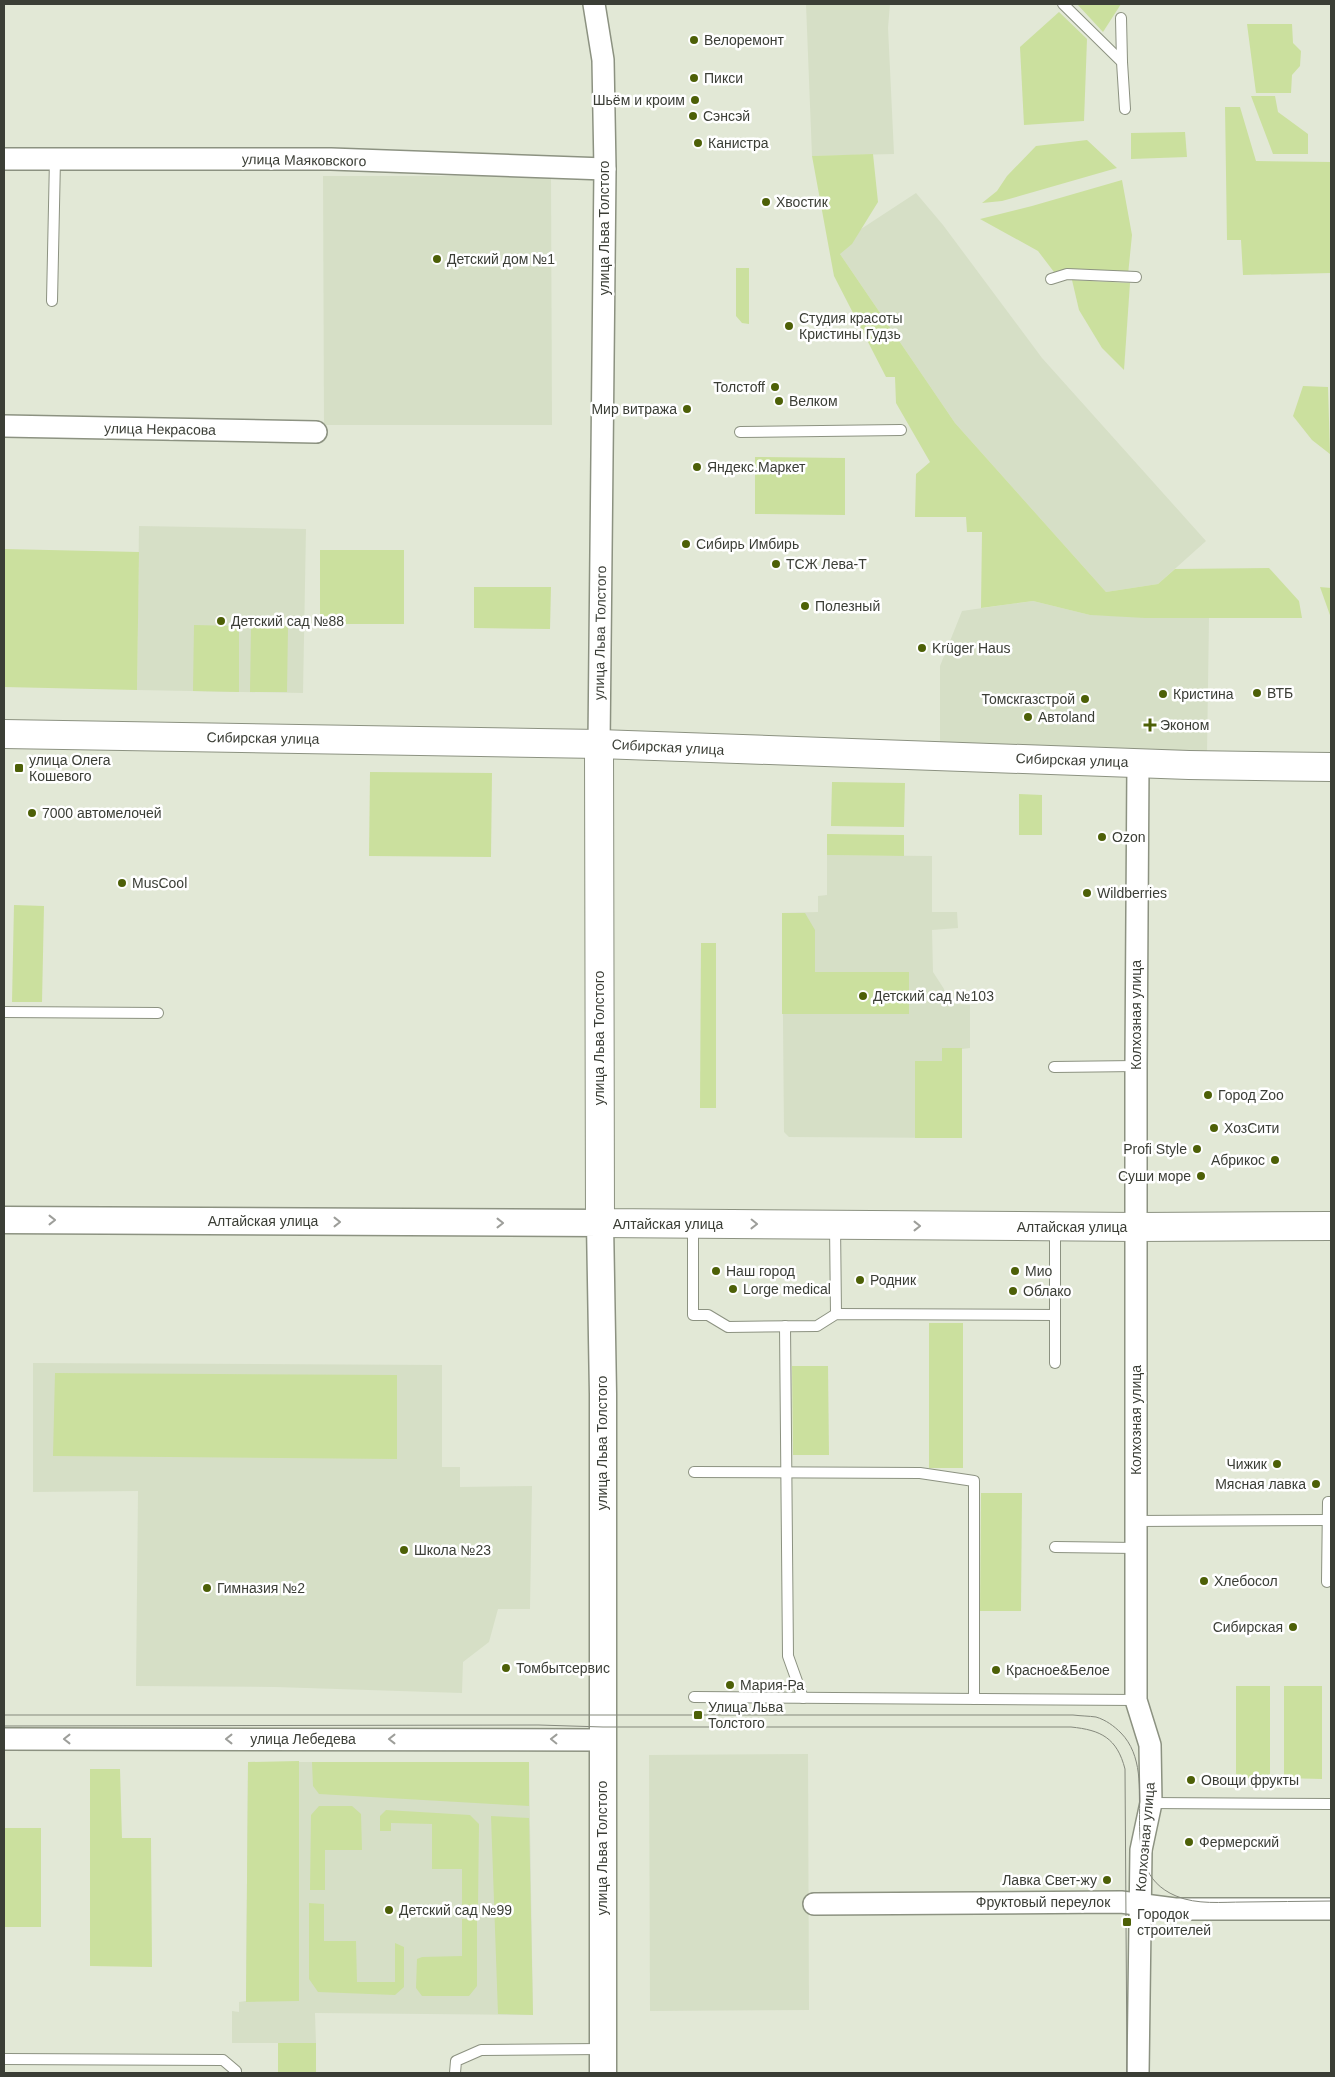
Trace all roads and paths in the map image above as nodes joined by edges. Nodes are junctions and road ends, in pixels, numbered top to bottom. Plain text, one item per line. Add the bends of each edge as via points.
1 (594, 4) edge
2 (1063, 4) edge
3 (1121, 18) dead end
4 (1122, 62) junction
5 (1124, 109) dead end
6 (4, 159) edge
7 (55, 159) junction
8 (605, 170) junction
9 (1136, 277) dead end
10 (1050, 279) dead end
11 (52, 301) dead end
12 (4, 426) edge
13 (901, 430) dead end
14 (316, 432) dead end
15 (740, 432) dead end
16 (4, 734) edge
17 (599, 744) junction
18 (1138, 763) junction
19 (1331, 767) edge
20 (4, 1012) edge
21 (158, 1013) dead end
22 (1136, 1066) junction
23 (1054, 1067) dead end
24 (4, 1220) edge
25 (600, 1223) junction
26 (693, 1224) junction
27 (835, 1225) junction
28 (1331, 1226) edge
29 (1054, 1227) junction
30 (1136, 1227) junction
31 (836, 1314) junction
32 (1055, 1315) junction
33 (785, 1326) junction
34 (1055, 1363) dead end
35 (694, 1472) dead end
36 (786, 1472) junction
37 (1331, 1502) edge
38 (1328, 1520) junction
39 (1136, 1521) junction
40 (1055, 1547) dead end
41 (1136, 1548) junction
42 (1327, 1582) dead end
43 (694, 1697) dead end
44 (802, 1698) junction
45 (974, 1700) junction
46 (1136, 1700) junction
47 (4, 1739) edge
48 (603, 1740) junction
49 (1151, 1803) junction
50 (1331, 1804) edge
51 (814, 1904) dead end
52 (1140, 1904) junction
53 (1331, 1909) edge
54 (4, 2059) edge
55 (602, 2061) edge
56 (236, 2073) edge
57 (455, 2073) edge
58 (1138, 2073) edge

1 - 8 street, улица Льва Толстого via 603,60
2 - 4 lane
3 - 4 lane
4 - 5 lane
6 - 7 street, улица Маяковского
7 - 8 street, улица Маяковского via 331,159
7 - 11 lane
8 - 17 street, улица Льва Толстого
9 - 10 lane via 1067,274
12 - 14 street, улица Некрасова
13 - 15 lane
16 - 17 main road, Сибирская улица
17 - 18 main road, Сибирская улица
17 - 25 main road, улица Льва Толстого
18 - 19 main road, Сибирская улица
18 - 22 street, Колхозная улица
20 - 21 lane
22 - 23 lane
22 - 30 street, Колхозная улица
24 -> 25 street, Алтайская улица
25 - 26 main road, Алтайская улица
25 - 48 street, улица Льва Толстого
26 -> 27 main road, Алтайская улица
26 - 33 lane via 694,1315 708,1315 728,1327
27 -> 29 main road, Алтайская улица
27 - 31 lane
28 - 30 main road, Алтайская улица
29 - 30 main road, Алтайская улица
29 - 32 lane
30 - 39 street, Колхозная улица
31 - 32 lane
31 - 33 lane via 817,1326
32 - 34 lane
33 - 36 lane
35 - 36 lane
36 - 44 lane via 788,1656
36 - 45 lane via 920,1472 974,1481
37 - 38 lane via 1328,1502
38 - 39 lane
38 - 42 lane
39 - 41 street, Колхозная улица
40 - 41 lane
41 - 46 street, Колхозная улица
43 - 44 lane
44 - 45 lane
45 - 46 lane
46 - 49 street, Колхозная улица via 1150,1745
48 -> 47 street, улица Лебедева
48 - 55 street, улица Льва Толстого
49 - 50 lane
49 - 52 street, Колхозная улица via 1141,1850
51 - 52 street, Фруктовый переулок
52 - 53 street, Фруктовый переулок via 1175,1909
52 - 58 street, Колхозная улица
54 - 56 lane via 223,2060
55 - 57 lane via 481,2050 456,2061

